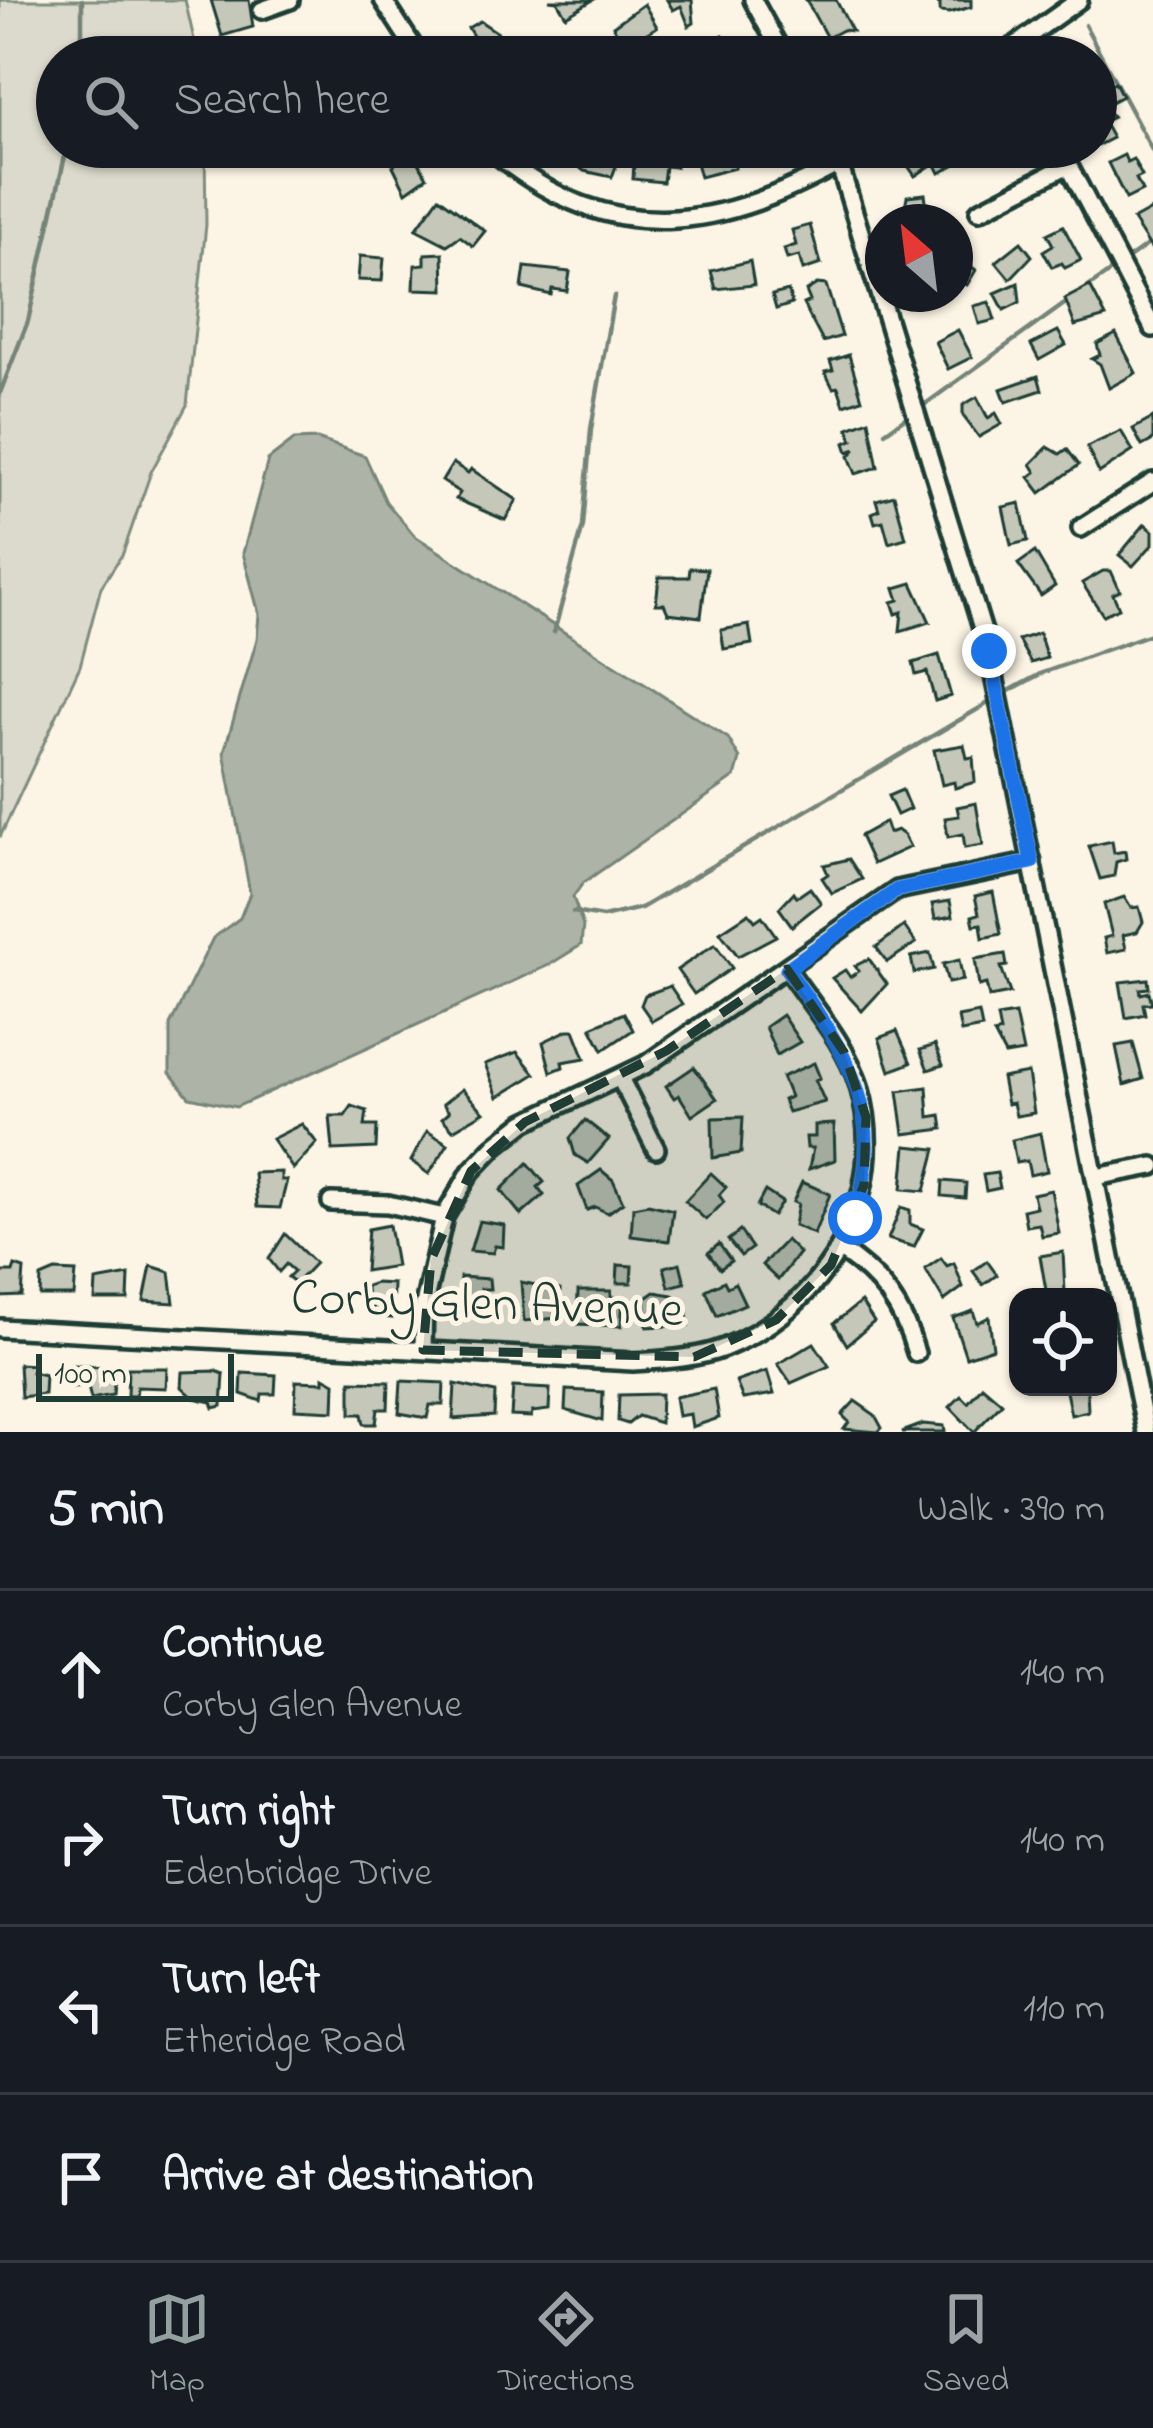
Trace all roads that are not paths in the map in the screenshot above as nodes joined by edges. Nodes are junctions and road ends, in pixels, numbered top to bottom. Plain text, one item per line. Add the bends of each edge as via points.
1 (290, 0) edge
2 (383, 0) edge
3 (753, 0) edge
4 (1079, 0) edge
5 (262, 10) dead end
6 (406, 36) edge
7 (773, 36) edge
8 (1032, 36) edge
9 (520, 168) edge
10 (813, 168) edge
11 (842, 168) edge
12 (1062, 168) edge
13 (1070, 168) edge
14 (979, 211) dead end
15 (1153, 328) edge
16 (1153, 482) edge
17 (1081, 528) dead end
18 (1032, 862) junction
19 (787, 969) junction
20 (621, 1080) junction
21 (656, 1149) dead end
22 (1153, 1166) edge
23 (1096, 1178) junction
24 (331, 1202) dead end
25 (444, 1217) junction
26 (840, 1250) junction
27 (0, 1328) edge
28 (423, 1350) junction
29 (916, 1353) dead end
30 (1146, 1432) edge

1 - 5 street
2 - 6 street
3 - 7 street
4 - 8 street
9 - 10 street via 564,197 626,218 674,223 731,213
11 - 18 street via 989,651
12 - 14 street
13 - 15 street
16 - 17 street
18 - 19 street via 897,890
18 - 23 street
19 - 20 street
19 - 26 street, Corby Glen Avenue via 844,1052 866,1117 864,1186
20 - 21 street
20 - 25 street via 557,1106 496,1144
22 - 23 street
23 - 30 street
24 - 25 street
25 - 28 street
26 - 28 street, Corby Glen Avenue via 776,1320 694,1357 633,1362
26 - 29 street via 896,1300
27 - 28 street, Corby Glen Avenue

